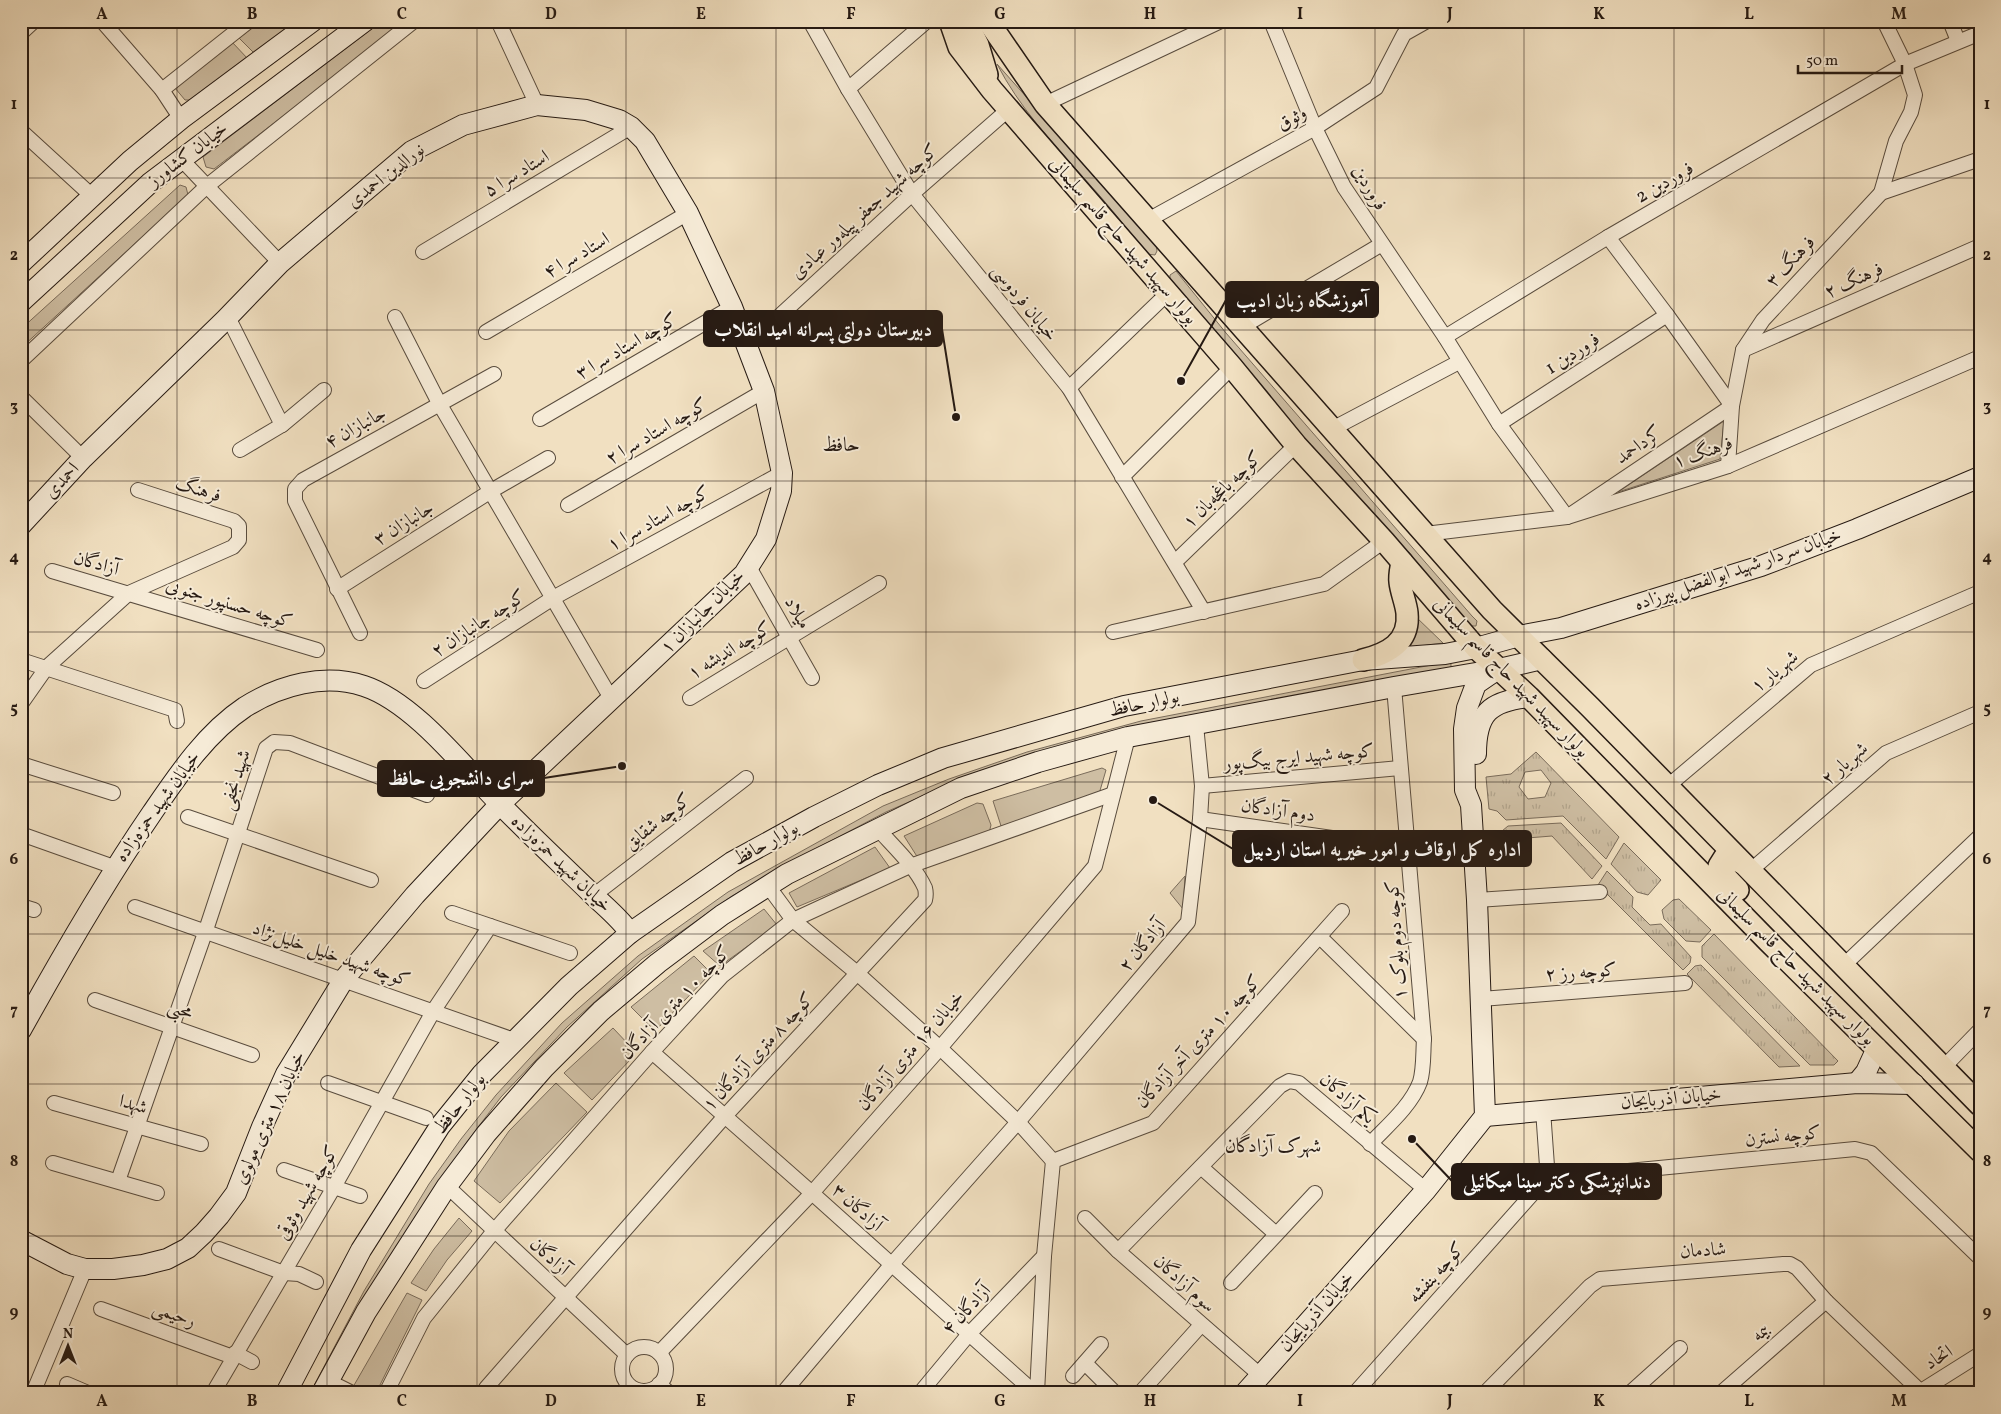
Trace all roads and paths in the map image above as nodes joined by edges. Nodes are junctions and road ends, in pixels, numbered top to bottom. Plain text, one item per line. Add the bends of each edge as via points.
1 (34, 21) edge
2 (102, 21) edge
3 (249, 21) edge
4 (313, 21) edge
5 (365, 21) edge
6 (414, 21) edge
7 (498, 21) edge
8 (810, 21) edge
9 (927, 21) edge
10 (950, 21) edge
11 (966, 21) edge
12 (988, 21) edge
13 (1004, 21) edge
14 (1221, 21) edge
15 (1271, 21) edge
16 (1427, 21) edge
17 (1884, 21) edge
18 (1950, 21) edge
19 (21, 33) edge
20 (1980, 33) edge
21 (1958, 41) junction
22 (1905, 64) junction
23 (1020, 68) junction
24 (848, 89) junction
25 (162, 90) junction
26 (992, 90) junction
27 (1045, 104) junction
28 (537, 105) junction
29 (1010, 109) junction
30 (181, 119) junction
31 (631, 127) junction
32 (1315, 128) junction
33 (21, 131) edge
34 (1980, 159) edge
35 (182, 160) junction
36 (130, 161) junction
37 (150, 182) junction
38 (207, 186) junction
39 (1881, 193) junction
40 (912, 194) junction
41 (92, 196) junction
42 (688, 213) junction
43 (1148, 220) junction
44 (1608, 237) junction
45 (1382, 244) junction
46 (1980, 246) edge
47 (1174, 249) junction
48 (423, 252) dead end
49 (21, 263) edge
50 (280, 263) junction
51 (1150, 271) junction
52 (1168, 293) junction
53 (21, 302) edge
54 (732, 307) junction
55 (1667, 315) junction
56 (228, 317) junction
57 (395, 317) dead end
58 (1242, 327) junction
59 (486, 332) dead end
60 (1445, 337) junction
61 (748, 345) junction
62 (1743, 350) junction
63 (1980, 357) edge
64 (23, 359) dead end
65 (1459, 362) junction
66 (1232, 366) junction
67 (494, 374) dead end
68 (1069, 388) junction
69 (324, 390) dead end
70 (764, 391) junction
71 (21, 397) edge
72 (439, 404) junction
73 (1732, 406) junction
74 (540, 419) dead end
75 (1499, 424) junction
76 (282, 425) junction
77 (1332, 429) junction
78 (1296, 445) junction
79 (240, 450) dead end
80 (83, 458) junction
81 (548, 458) dead end
82 (1728, 466) junction
83 (782, 473) junction
84 (1122, 477) junction
85 (1980, 477) edge
86 (138, 490) dead end
87 (491, 491) junction
88 (568, 505) dead end
89 (1566, 517) junction
90 (21, 525) edge
91 (1425, 534) junction
92 (1384, 541) junction
93 (1175, 562) junction
94 (1402, 562) junction
95 (749, 567) junction
96 (52, 571) dead end
97 (879, 583) dead end
98 (337, 589) junction
99 (1980, 592) edge
100 (129, 593) junction
101 (553, 598) junction
102 (1204, 612) junction
103 (1113, 632) dead end
104 (360, 633) dead end
105 (1519, 636) junction
106 (789, 637) junction
107 (1476, 648) junction
108 (317, 650) dead end
109 (1542, 659) junction
110 (21, 660) edge
111 (1363, 660) junction
112 (47, 667) junction
113 (1498, 669) junction
114 (812, 678) dead end
115 (424, 681) dead end
116 (1394, 687) junction
117 (690, 698) dead end
118 (1529, 698) junction
119 (612, 700) junction
120 (21, 704) edge
121 (1980, 712) edge
122 (177, 721) dead end
123 (1196, 724) junction
124 (1128, 737) junction
125 (21, 764) edge
126 (1400, 768) junction
127 (746, 778) dead end
128 (1202, 786) junction
129 (1668, 786) junction
130 (113, 793) dead end
131 (1113, 794) junction
132 (427, 795) dead end
133 (500, 804) junction
134 (1471, 805) junction
135 (188, 817) dead end
136 (1200, 819) junction
137 (878, 828) junction
138 (21, 834) edge
139 (238, 834) junction
140 (1980, 836) edge
141 (1409, 849) junction
142 (910, 866) junction
143 (114, 867) junction
144 (1746, 867) junction
145 (371, 880) dead end
146 (768, 886) junction
147 (1600, 892) dead end
148 (594, 896) junction
149 (1477, 900) junction
150 (135, 907) dead end
151 (1342, 911) dead end
152 (452, 913) dead end
153 (793, 920) junction
154 (490, 926) junction
155 (206, 930) junction
156 (630, 934) junction
157 (1320, 937) junction
158 (1768, 941) junction
159 (570, 953) dead end
160 (1843, 966) junction
161 (857, 973) junction
162 (344, 979) junction
163 (1685, 983) dead end
164 (1481, 999) junction
165 (94, 1000) dead end
166 (434, 1010) junction
167 (23, 1025) edge
168 (172, 1028) junction
169 (1980, 1030) edge
170 (1424, 1039) junction
171 (514, 1040) junction
172 (940, 1048) junction
173 (1877, 1048) junction
174 (652, 1052) junction
175 (252, 1055) dead end
176 (1943, 1068) junction
177 (328, 1082) dead end
178 (1857, 1083) junction
179 (1914, 1084) junction
180 (382, 1102) junction
181 (54, 1103) dead end
182 (1980, 1105) edge
183 (1543, 1110) junction
184 (725, 1116) junction
185 (1485, 1116) junction
186 (426, 1118) dead end
187 (1018, 1122) junction
188 (138, 1126) junction
189 (201, 1144) dead end
190 (1370, 1144) junction
191 (1980, 1151) edge
192 (1053, 1161) junction
193 (53, 1162) dead end
194 (1201, 1167) junction
195 (284, 1170) dead end
196 (1548, 1180) junction
197 (118, 1181) junction
198 (334, 1186) junction
199 (448, 1186) junction
200 (1426, 1190) junction
201 (158, 1192) dead end
202 (812, 1192) junction
203 (1315, 1193) dead end
204 (360, 1196) dead end
205 (1084, 1218) dead end
206 (494, 1231) junction
207 (1276, 1234) junction
208 (21, 1240) edge
209 (219, 1249) dead end
210 (1118, 1251) junction
211 (1044, 1256) junction
212 (1980, 1258) edge
213 (892, 1264) junction
214 (84, 1269) junction
215 (284, 1273) junction
216 (316, 1282) dead end
217 (1231, 1283) dead end
218 (566, 1299) junction
219 (1826, 1301) junction
220 (101, 1309) dead end
221 (1201, 1324) junction
222 (969, 1334) junction
223 (1101, 1344) dead end
224 (1680, 1348) dead end
225 (659, 1353) junction
226 (1980, 1354) edge
227 (234, 1355) junction
228 (627, 1355) junction
229 (252, 1362) dead end
230 (1085, 1363) junction
231 (1260, 1375) junction
232 (1073, 1376) dead end
233 (67, 1384) dead end
234 (325, 1387) edge
235 (486, 1388) dead end
236 (664, 1388) edge
237 (627, 1389) edge
238 (1919, 1392) edge
239 (33, 1393) edge
240 (88, 1393) edge
241 (213, 1393) edge
242 (286, 1393) edge
243 (352, 1393) edge
244 (386, 1393) edge
245 (783, 1393) edge
246 (920, 1393) edge
247 (1036, 1393) edge
248 (1116, 1393) edge
249 (1140, 1393) edge
250 (1245, 1393) edge
251 (1355, 1393) edge
252 (1485, 1393) edge
253 (1630, 1393) edge
254 (1722, 1393) edge

1 - 19 street
2 - 25 street
3 - 25 street
4 - 30 street, خیابان کشاورز
5 - 35 street, خیابان کشاورز
6 - 38 street
7 - 28 street
8 - 24 street, خیابان فردوسی
9 - 24 street
10 - 26 main road, بولوار سپهبد شهید حاج قاسم سلیمانی via 959,47
11 - 26 main road via 978,45
12 - 23 main road, بولوار سپهبد شهید حاج قاسم سلیمانی
13 - 23 main road
14 - 27 street
15 - 32 street, فروردین
16 - 32 street, وثوق via 1404,34 1376,88
17 - 22 street
18 - 21 street
20 - 21 street, فروردین 2
21 - 22 street, فروردین 2
22 - 39 street via 1915,95 1911,112 1896,141
22 - 44 street, فروردین 2
23 - 27 main road, بولوار سپهبد شهید حاج قاسم سلیمانی
24 - 40 street, خیابان فردوسی
25 - 30 street
26 - 29 main road, بولوار سپهبد شهید حاج قاسم سلیمانی
27 - 43 main road, بولوار سپهبد شهید حاج قاسم سلیمانی
28 - 31 street, نورالدین احمدی via 586,110
28 - 50 street, نورالدین احمدی via 463,125 412,151
29 - 40 street, کوچه شهید جعفر پیله‌ور عبادی
29 - 51 main road, بولوار سپهبد شهید حاج قاسم سلیمانی
30 - 36 street, خیابان کشاورز
31 - 42 street, نورالدین احمدی via 645,141
31 - 48 street, استاد سرا ۵
32 - 43 street, وثوق
32 - 45 street, فروردین via 1344,187
33 - 41 street
34 - 39 street, فرهنگ ۳
35 - 37 street, خیابان کشاورز
35 - 38 street
36 - 37 street
36 - 41 street, خیابان کشاورز
37 - 53 street, خیابان کشاورز
38 - 50 street
38 - 64 street
39 - 62 street, فرهنگ ۳ via 1763,320
40 - 61 street, کوچه شهید جعفر پیله‌ور عبادی
40 - 68 street, خیابان فردوسی
41 - 49 street, خیابان کشاورز
42 - 54 street, نورالدین احمدی
42 - 59 street, استاد سرا ۴
43 - 47 main road, بولوار سپهبد شهید حاج قاسم سلیمانی
44 - 55 street
44 - 60 street, فروردین 2
45 - 58 street
45 - 60 street, فروردین
46 - 62 street, فرهنگ ۲
47 - 51 main road
47 - 58 main road, بولوار سپهبد شهید حاج قاسم سلیمانی
50 - 56 street, نورالدین احمدی
51 - 52 main road, بولوار سپهبد شهید حاج قاسم سلیمانی
52 - 66 main road, بولوار سپهبد شهید حاج قاسم سلیمانی
52 - 68 street
54 - 61 street, خیابان جانبازان ۱
54 - 74 street, کوچه استاد سرا ۳
55 - 73 street
55 - 75 street, فروردین 1
56 - 76 street
56 - 80 street, نورالدین احمدی
57 - 72 street
58 - 77 main road, بولوار سپهبد شهید حاج قاسم سلیمانی
60 - 65 street, فروردین
61 - 70 street, خیابان جانبازان ۱
62 - 73 street, فرهنگ ۳
63 - 82 street, فرهنگ ۱
65 - 75 street, فروردین
65 - 77 street
66 - 78 main road, بولوار سپهبد شهید حاج قاسم سلیمانی
66 - 84 street
67 - 72 street, جانبازان ۴
68 - 84 street, خیابان فردوسی
69 - 76 street
70 - 83 street, خیابان جانبازان ۱
70 - 88 street, کوچه استاد سرا ۲
71 - 80 street
72 - 87 street
72 - 98 street, جانبازان ۴ via 302,480 295,488 294,501
73 - 82 street, فرهنگ ۳
73 - 89 street, کرداحمد
75 - 89 street, فروردین
76 - 79 street
77 - 91 main road, بولوار سپهبد شهید حاج قاسم سلیمانی
78 - 92 main road, بولوار سپهبد شهید حاج قاسم سلیمانی
78 - 93 street, کوچه باغچه‌بان ١
80 - 90 street, احمدی
81 - 87 street, جانبازان ۳
82 - 89 street, فرهنگ ۱
83 - 95 street, خیابان جانبازان ۱ via 781,491 766,539
83 - 101 street, کوچه استاد سرا ۱
84 - 93 street, خیابان فردوسی
85 - 105 street, خیابان سردار شهید ابوالفضل پیرزاده via 1761,566 1561,628
86 - 100 street, فرهنگ via 234,521 239,526 240,540 232,547
87 - 98 street, جانبازان ۳
87 - 101 street
89 - 91 street, فرهنگ ۱
91 - 105 main road, بولوار سپهبد شهید حاج قاسم سلیمانی
92 - 94 main road, بولوار سپهبد شهید حاج قاسم سلیمانی
92 - 102 street via 1324,584
93 - 102 street, خیابان فردوسی
94 - 107 main road, بولوار سپهبد شهید حاج قاسم سلیمانی
94 - 111 main road via 1400,581 1407,616 1404,632 1395,648
95 - 106 street, میلاد
95 - 119 street, خیابان جانبازان ۱
96 - 100 street, آزادگان
97 - 106 street, کوچه اندیشه ۱
98 - 104 street
99 - 129 street, شهریار ۱ via 1811,665
100 - 108 street, کوچه حسنپور جنوبی
100 - 112 street
101 - 115 street, کوچه جانبازان ۲
101 - 119 street
102 - 103 street
105 - 107 street, خیابان سردار شهید ابوالفضل پیرزاده
105 - 109 main road, بولوار سپهبد شهید حاج قاسم سلیمانی
106 - 114 street, میلاد
106 - 117 street, کوچه اندیشه ۱
107 - 111 street, بولوار حافظ via 1446,654
107 - 113 main road, بولوار سپهبد شهید حاج قاسم سلیمانی
109 - 113 street, بولوار حافظ
109 - 129 main road, بولوار سپهبد شهید حاج قاسم سلیمانی
110 - 112 street
111 - 156 street, بولوار حافظ via 1124,706 943,758 878,785 732,862
112 - 120 street
112 - 122 street via 175,710
113 - 116 street, بولوار حافظ
113 - 118 main road, بولوار سپهبد شهید حاج قاسم سلیمانی
113 - 134 street via 1476,684 1467,708 1465,790
116 - 123 street, بولوار حافظ
116 - 126 street, کوچه دوم بلوک ۱
118 - 134 street via 1508,700 1495,706 1478,726 1477,790
118 - 158 main road, بولوار سپهبد شهید حاج قاسم سلیمانی
119 - 133 street, خیابان جانبازان ۱
121 - 144 street, شهریار ۲ via 1886,753
123 - 124 street, بولوار حافظ
123 - 128 street, آزادگان ۲
124 - 131 street, خیابان ۱۶ متری آزادگان
124 - 137 street, بولوار حافظ via 961,788
125 - 130 street
126 - 128 street, کوچه شهید ایرج بیگ‌پور
126 - 141 street, کوچه دوم بلوک ۱
127 - 148 street, کوچه شقایق
128 - 136 street, آزادگان ۲
129 - 144 main road, بولوار سپهبد شهید حاج قاسم سلیمانی
131 - 142 street, کوچه ۱۰ متری آزادگان
131 - 172 street, خیابان ۱۶ متری آزادگان via 1095,866
132 - 139 street, شهید نجفی via 290,743 274,742 266,748
133 - 143 street, خیابان شهید حمزه‌زاده via 438,739 392,700 364,686 344,682 294,684 243,708 188,760
133 - 148 street, خیابان شهید حمزه‌زاده
133 - 162 street, خیابان ۱۸ متری مولوی via 415,895
134 - 149 street
135 - 139 street
136 - 141 street, دوم آزادگان
136 - 187 street, آزادگان ۲ via 1188,922
137 - 142 street, کوچه ۸ متری آزادگان ۱
137 - 146 street, بولوار حافظ
138 - 143 street
139 - 145 street
139 - 155 street, شهید نجفی
140 - 160 street
141 - 170 street, کوچه دوم بلوک ۱
142 - 153 street, کوچه ۱۰ متری آزادگان
142 - 161 street, کوچه ۸ متری آزادگان ۱ via 926,890 925,900
143 - 167 street, خیابان شهید حمزه‌زاده
144 - 158 main road via 1730,857 1724,858 1719,866 1764,918
144 - 160 main road, بولوار سپهبد شهید حاج قاسم سلیمانی
146 - 153 street
146 - 199 street, بولوار حافظ via 686,940 601,1011 544,1068 486,1134
147 - 149 street
148 - 156 street, خیابان شهید حمزه‌زاده
149 - 164 street
150 - 155 street, کوچه شهید خلیل خلیل‌نژاد
151 - 157 street, کوچه ۱۰ متری آخر آزادگان
152 - 154 street
153 - 161 street
153 - 174 street, کوچه ۱۰ متری آزادگان via 722,976
154 - 159 street
154 - 166 street, کوچه شهید وثوقی
155 - 162 street, کوچه شهید خلیل خلیل‌نژاد
155 - 168 street, شهید نجفی
156 - 171 street, بولوار حافظ via 569,986
157 - 170 street
157 - 192 street, کوچه ۱۰ متری آخر آزادگان via 1153,1124
158 - 173 main road, بولوار سپهبد شهید حاج قاسم سلیمانی
160 - 176 main road, بولوار سپهبد شهید حاج قاسم سلیمانی
161 - 172 street
161 - 184 street, کوچه ۸ متری آزادگان ۱
162 - 166 street, کوچه شهید خلیل خلیل‌نژاد
162 - 214 street, خیابان ۱۸ متری مولوی via 286,1074 236,1192 204,1233 188,1248 167,1259 113,1269
163 - 164 street, کوچه رز ۲
164 - 185 street
165 - 168 street, محبی
166 - 171 street, کوچه شهید خلیل خلیل‌نژاد
166 - 180 street, کوچه شهید وثوقی
168 - 175 street, محبی
168 - 188 street, شهید نجفی
169 - 176 street
170 - 190 street, کوچه دوم بلوک ۱ via 1420,1082 1412,1097
171 - 242 street, بولوار حافظ via 440,1126 412,1168 360,1250
172 - 187 street
172 - 202 street, خیابان ۱۶ متری آزادگان
173 - 178 street
173 - 179 main road, بولوار سپهبد شهید حاج قاسم سلیمانی
174 - 184 street, آزادگان ۳
174 - 206 street, کوچه ۱۰ متری آزادگان
176 - 182 main road, بولوار سپهبد شهید حاج قاسم سلیمانی
177 - 180 street
178 - 179 street, خیابان آذربایجان
178 - 183 street, خیابان آذربایجان
179 - 191 main road, بولوار سپهبد شهید حاج قاسم سلیمانی
180 - 186 street
180 - 198 street, کوچه شهید وثوقی
181 - 188 street, شهدا
183 - 185 street, خیابان آذربایجان
183 - 196 street
184 - 202 street, آزادگان ۳
184 - 218 street, کوچه ۸ متری آزادگان ۱
185 - 200 street, خیابان آذربایجان
187 - 192 street
187 - 213 street, آزادگان ۲
188 - 189 street, شهدا
188 - 197 street, شهید نجفی
190 - 194 street, یکم آزادگان via 1299,1083 1289,1081 1280,1086
190 - 200 street, یکم آزادگان
192 - 211 street
193 - 197 street
194 - 207 street
194 - 210 street, یکم آزادگان
195 - 198 street
196 - 212 street, کوچه نسترن via 1855,1149 1871,1153
196 - 251 street, کوچه بنفشه
197 - 201 street
198 - 204 street
198 - 215 street, کوچه شهید وثوقی
199 - 206 street, آزادگان
199 - 234 street, بولوار حافظ via 385,1281
200 - 231 street, خیابان آذربایجان
202 - 213 street, آزادگان ۳
202 - 225 street, خیابان ۱۶ متری آزادگان
203 - 207 street
205 - 210 street, سوم آزادگان
206 - 218 street, آزادگان
206 - 244 street, کوچه ۱۰ متری آزادگان via 424,1318
207 - 217 street
208 - 214 street, خیابان ۱۸ متری مولوی
209 - 215 street
210 - 221 street, سوم آزادگان
211 - 222 street, آزادگان ۴
211 - 247 street
213 - 222 street, آزادگان ۳
213 - 245 street, آزادگان ۲
214 - 239 street
215 - 216 street via 299,1274
215 - 227 street, کوچه شهید وثوقی
218 - 228 street, آزادگان
218 - 235 street, کوچه ۸ متری آزادگان ۱
219 - 238 street, شادمان
219 - 252 street, شادمان via 1790,1264 1600,1279
219 - 254 street, بیمه
220 - 227 street, رحیمی
221 - 231 street, سوم آزادگان
221 - 249 street
222 - 246 street, آزادگان ۴
222 - 247 street, آزادگان ۳
223 - 230 street
224 - 253 street
225 - 228 street via 646,1347 632,1350
225 - 236 street via 665,1372
226 - 238 street, اتحاد
227 - 229 street, رحیمی
227 - 241 street, کوچه شهید وثوقی
228 - 237 street via 622,1368
230 - 232 street
230 - 248 street
231 - 250 street, خیابان آذربایجان
233 - 240 street
234 - 243 street
236 - 237 street

